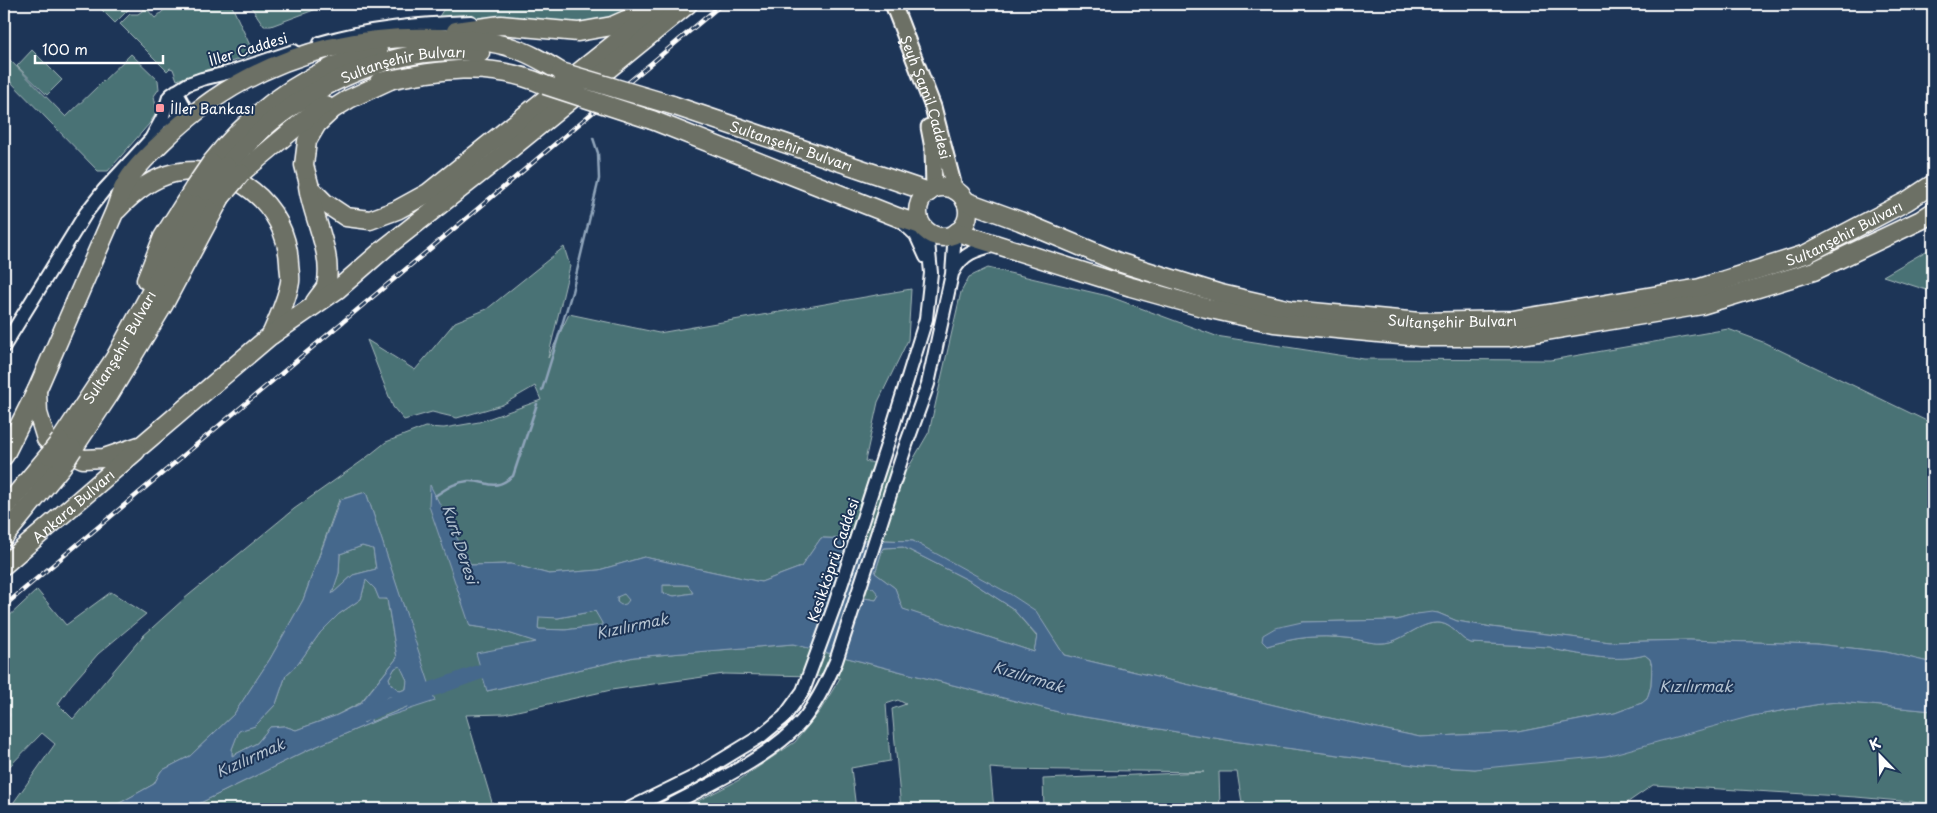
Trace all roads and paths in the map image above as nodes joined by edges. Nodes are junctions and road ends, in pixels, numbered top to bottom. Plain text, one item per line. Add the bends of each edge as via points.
1 (660, 4) edge
2 (664, 4) edge
3 (885, 4) edge
4 (894, 4) edge
5 (686, 6) edge
6 (456, 31) dead end
7 (578, 32) junction
8 (378, 51) dead end
9 (561, 72) junction
10 (390, 80) junction
11 (176, 91) junction
12 (151, 139) junction
13 (226, 167) junction
14 (306, 171) junction
15 (1933, 184) edge
16 (932, 190) junction
17 (207, 192) junction
18 (960, 196) junction
19 (1933, 212) edge
20 (114, 213) junction
21 (897, 218) junction
22 (924, 228) junction
23 (956, 233) junction
24 (996, 245) junction
25 (930, 270) junction
26 (952, 274) junction
27 (310, 308) junction
28 (270, 336) junction
29 (4, 346) edge
30 (37, 390) junction
31 (66, 445) junction
32 (142, 445) junction
33 (4, 456) edge
34 (56, 461) junction
35 (4, 509) edge
36 (4, 537) edge
37 (4, 565) edge
38 (629, 809) edge
39 (663, 809) edge

1 - 7 highway via 612,26
2 - 14 highway via 428,194 397,210 370,220 346,217 310,188
3 - 16 main road, Şeyh Şamil Caddesi via 926,108 933,148
4 - 18 main road, Şeyh Şamil Caddesi via 933,106
5 - 27 highway, Ankara Bulvarı
6 - 7 highway via 501,25
7 - 11 street, İller Caddesi via 507,22 437,24 347,35 202,79
8 - 13 highway via 334,66 294,87 227,143
9 - 13 highway, Sultanşehir Bulvarı via 504,56 469,51 394,58 311,94 271,122
9 - 16 highway, Sultanşehir Bulvarı, bridge
9 - 20 highway via 513,48 453,39 412,37 377,40 303,54 249,76 176,128 125,184
10 - 13 highway, Sultanşehir Bulvarı via 320,108
10 - 14 highway via 341,104 317,124 307,141
10 - 21 highway, Sultanşehir Bulvarı, bridge via 456,69 483,69 531,79 652,120
11 - 12 street via 169,97
11 - 12 street via 183,111
12 - 29 street via 86,213
13 - 17 highway, bridge
13 - 17 highway, Sultanşehir Bulvarı, bridge
14 - 27 highway via 327,268 326,286
15 - 18 highway, Sultanşehir Bulvarı via 1806,254 1700,288 1513,320 1429,322 1291,310 1221,294 1118,262
16 - 18 highway, Sultanşehir Bulvarı via 946,188
16 - 22 highway via 918,206
17 - 31 highway, Sultanşehir Bulvarı via 164,304 110,395
17 - 31 highway, Sultanşehir Bulvarı via 163,237
18 - 23 highway via 967,217
19 - 24 highway, Sultanşehir Bulvarı via 1814,271 1702,305 1510,337 1420,337 1274,323 1206,308
20 - 28 highway via 149,183 172,173 194,171 227,176 250,189 279,221 288,249 290,282 282,311
20 - 30 highway
21 - 22 highway, Sultanşehir Bulvarı
21 - 25 street via 920,241
22 - 23 highway, Sultanşehir Bulvarı via 940,237
22 - 25 street, Kesikköprü Caddesi
23 - 24 highway, Sultanşehir Bulvarı
23 - 26 street
24 - 26 street via 964,256
25 - 38 street, Kesikköprü Caddesi via 926,319 834,607 803,691 784,717 761,736 692,778
26 - 39 street via 928,384 836,661 821,693 802,721 773,746
27 - 28 highway, Ankara Bulvarı
28 - 32 highway, Ankara Bulvarı
30 - 32 highway via 38,413 46,439 61,449 82,459 104,458
30 - 33 highway
31 - 34 highway, Sultanşehir Bulvarı, bridge
32 - 37 highway, Ankara Bulvarı
34 - 35 highway
34 - 36 highway, Ankara Bulvarı

